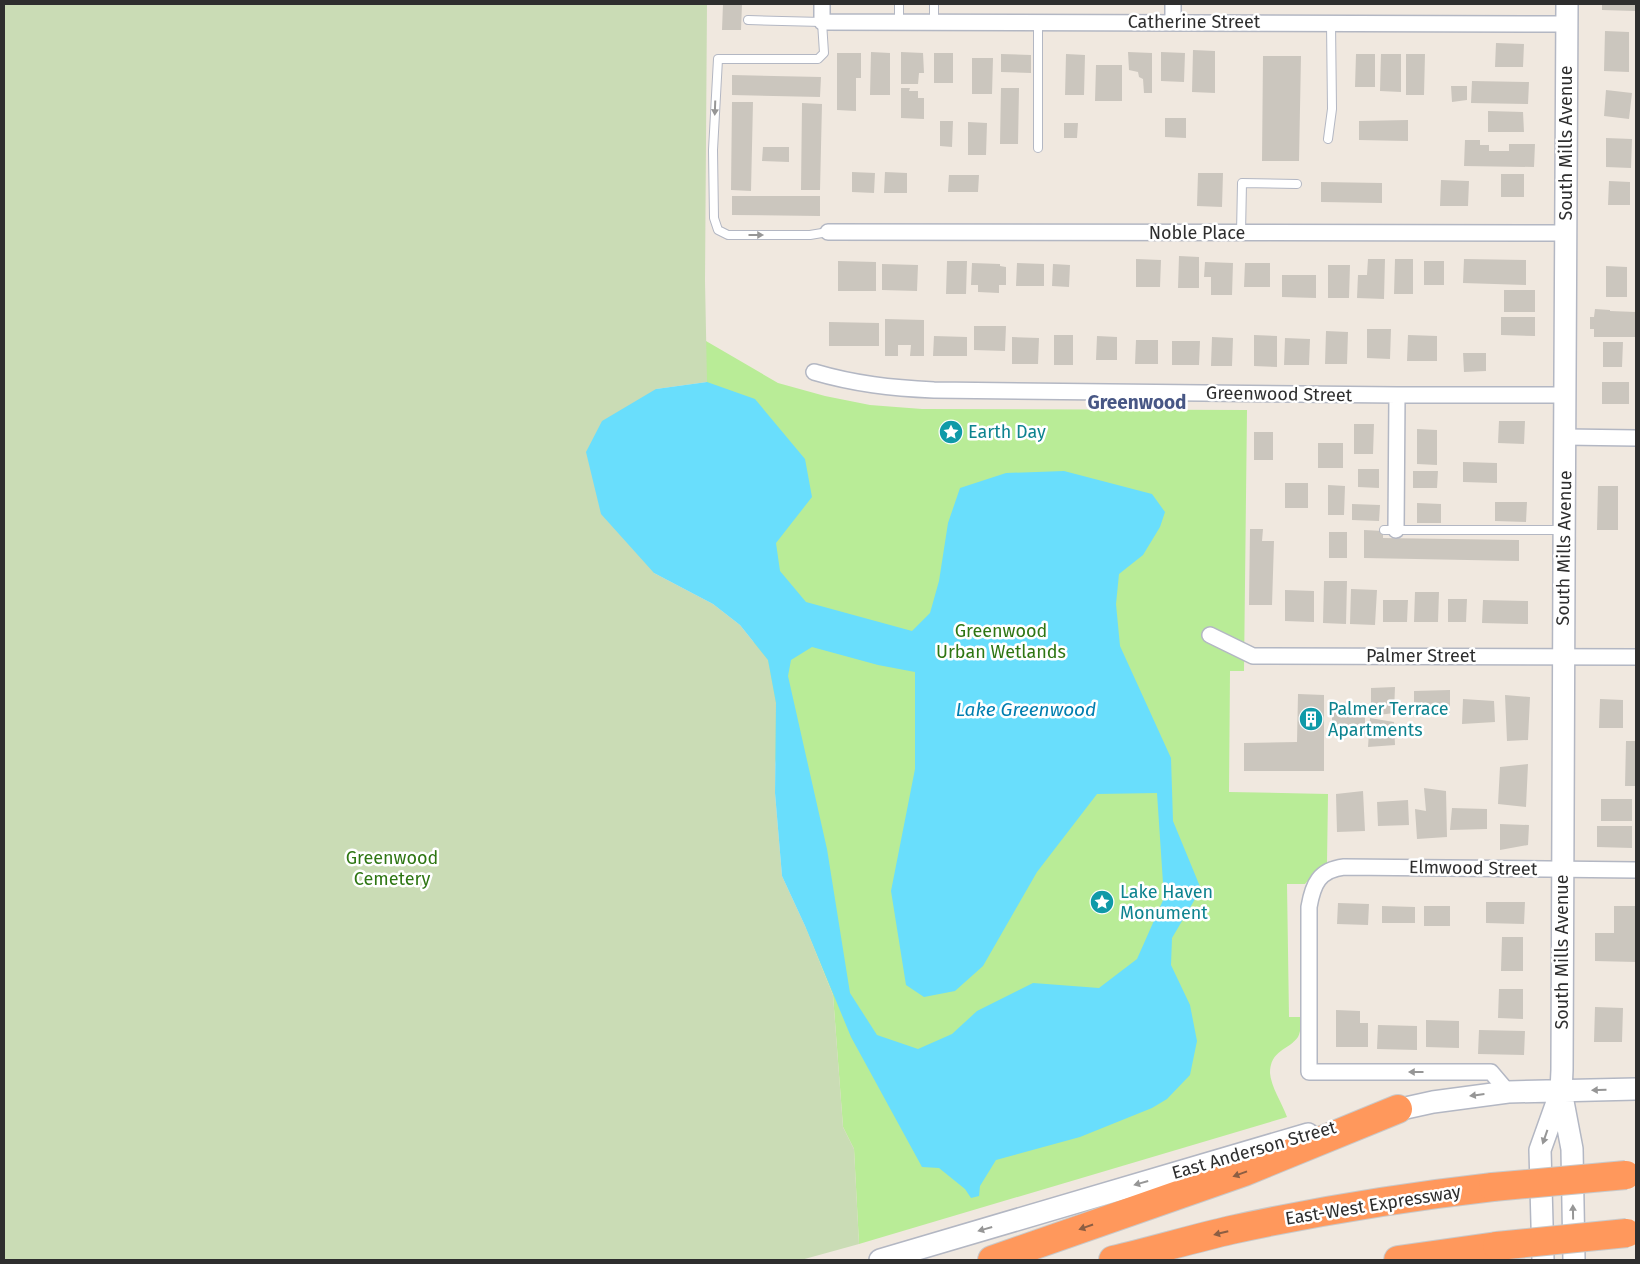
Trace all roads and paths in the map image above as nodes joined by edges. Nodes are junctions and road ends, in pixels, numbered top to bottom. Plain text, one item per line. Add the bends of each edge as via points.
1 (822, 4) edge
2 (899, 4) edge
3 (934, 4) edge
4 (1173, 4) edge
5 (1566, 14) edge
6 (748, 20) dead end
7 (822, 22) junction
8 (899, 22) junction
9 (934, 22) junction
10 (1038, 22) junction
11 (1173, 22) junction
12 (1331, 23) junction
13 (1328, 140) dead end
14 (1038, 148) dead end
15 (1297, 184) dead end
16 (828, 232) joint
17 (1241, 233) junction
18 (1566, 234) junction
19 (814, 372) dead end
20 (1397, 395) junction
21 (1565, 395) junction
22 (1565, 437) junction
23 (1636, 438) edge
24 (1390, 530) joint
25 (1564, 530) junction
26 (1210, 635) dead end
27 (1562, 656) junction
28 (1636, 657) edge
29 (1562, 869) junction
30 (1636, 870) edge
31 (1636, 1089) edge
32 (1561, 1091) junction
33 (1508, 1092) junction
34 (1398, 1109) junction
35 (1631, 1174) edge
36 (1632, 1233) edge
37 (880, 1260) edge
38 (992, 1260) edge
39 (1113, 1260) edge
40 (1398, 1260) edge
41 (1543, 1260) edge
42 (1574, 1260) edge

1 - 7 street
2 - 8 lane
3 - 9 lane
4 - 11 street
5 - 12 street, Catherine Street
5 - 18 street, South Mills Avenue
6 - 7 lane
7 - 8 street, Catherine Street
7 -> 16 lane via 824,53 818,59 718,59 713,158 714,218 718,230 728,235
8 - 9 street, Catherine Street
9 - 10 street, Catherine Street
10 - 11 street, Catherine Street
10 - 14 lane
11 - 12 street, Catherine Street
12 - 13 lane via 1332,109
15 - 17 lane via 1242,183
16 - 17 street, Noble Place
17 - 18 street, Noble Place
18 - 21 street, South Mills Avenue
19 - 20 street, Greenwood Street via 858,383 934,390
20 - 21 street, Greenwood Street
20 - 24 street
21 - 22 street, South Mills Avenue
22 - 23 street
22 - 25 street, South Mills Avenue
24 - 25 lane
25 - 27 street, South Mills Avenue
26 - 27 street, Palmer Street via 1253,656
27 - 28 street, Palmer Street
27 - 29 street, South Mills Avenue
29 - 30 street, Elmwood Street
29 - 32 street, South Mills Avenue
33 -> 29 street, Elmwood Street via 1491,1072 1309,1072 1309,907 1312,891 1326,873 1344,867
31 -> 32 street, East Anderson Street
32 - 33 street, East Anderson Street
32 -> 41 street, South Mills Avenue via 1540,1150
42 -> 32 street, South Mills Avenue via 1572,1149
33 -> 34 street, East Anderson Street
34 -> 37 street, East Anderson Street
34 -> 38 highway via 1244,1172
35 -> 39 highway, East-West Expressway, bridge via 1411,1197 1230,1230
36 - 40 highway, bridge via 1497,1246

